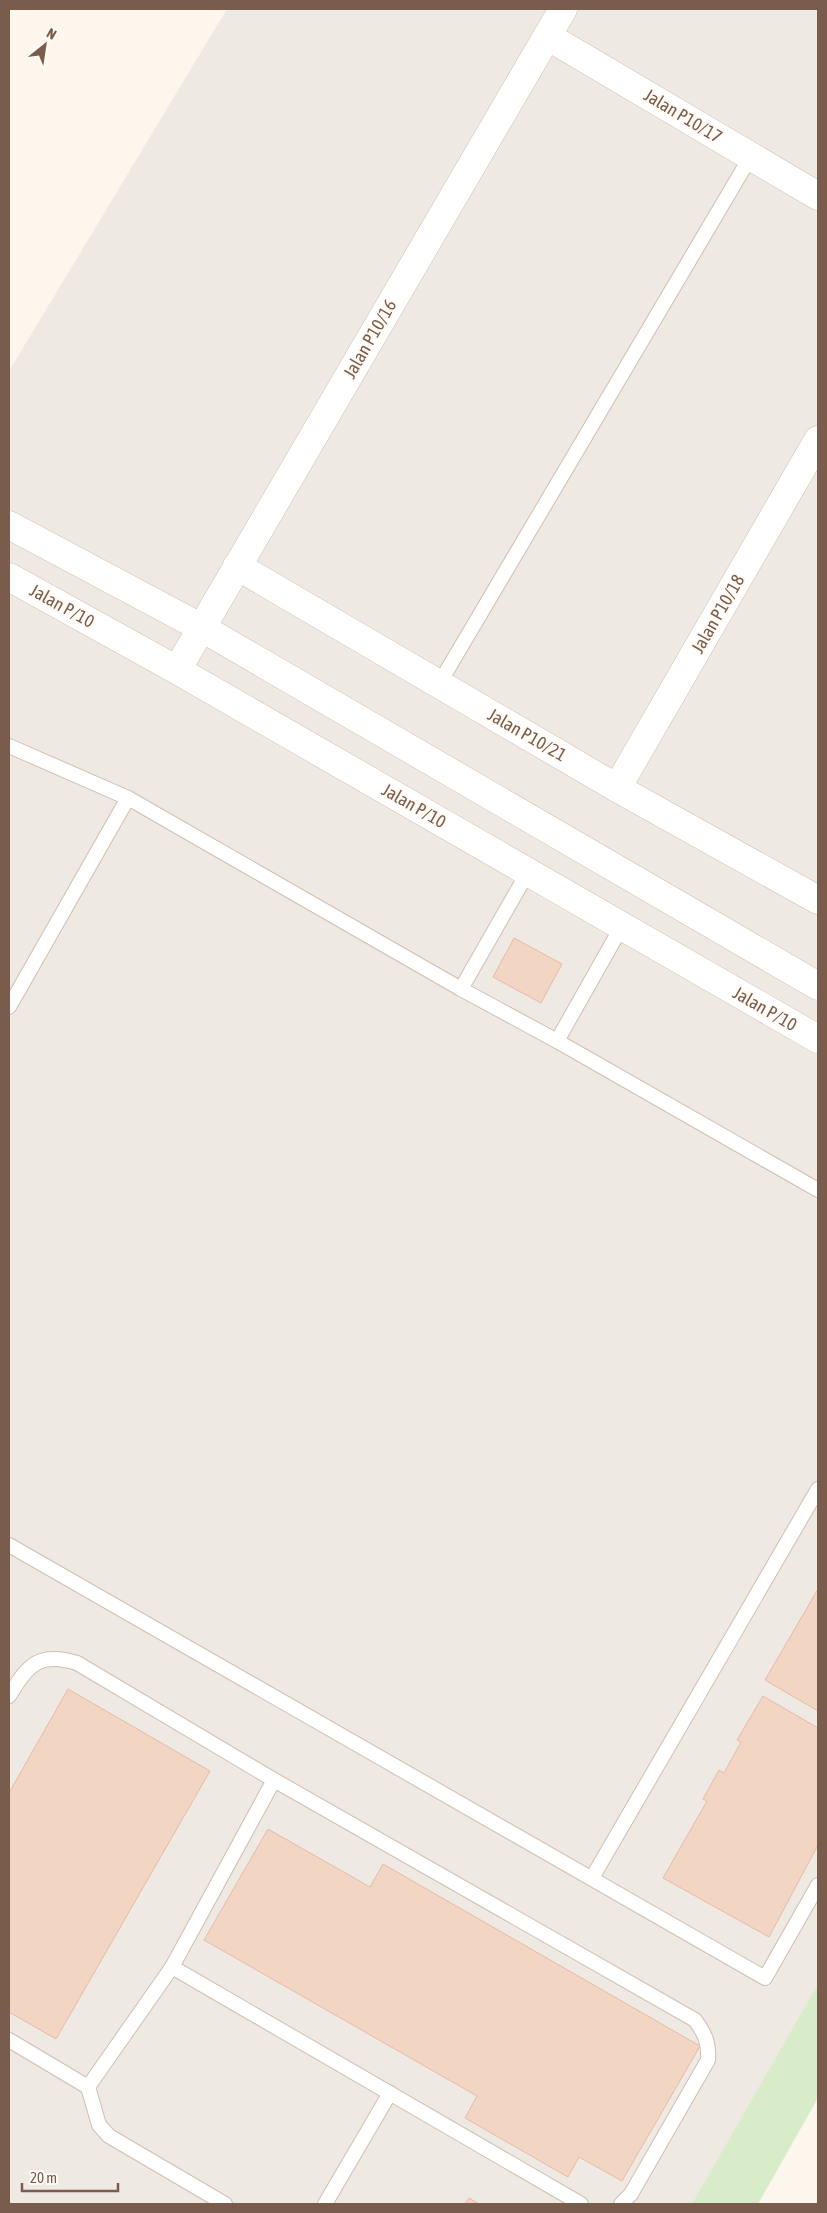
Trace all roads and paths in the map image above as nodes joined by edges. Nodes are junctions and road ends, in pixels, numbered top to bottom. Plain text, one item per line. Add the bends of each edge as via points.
1 (563, 9) edge
2 (547, 36) junction
3 (751, 156) junction
4 (818, 196) edge
5 (818, 440) edge
6 (9, 525) edge
7 (237, 566) junction
8 (9, 577) edge
9 (202, 628) junction
10 (177, 670) junction
11 (439, 684) junction
12 (9, 746) edge
13 (618, 788) junction
14 (128, 798) junction
15 (528, 872) junction
16 (816, 894) edge
17 (622, 926) junction
18 (818, 986) edge
19 (462, 989) junction
20 (9, 1007) edge
21 (818, 1039) edge
22 (556, 1041) junction
23 (818, 1190) edge
24 (818, 1489) edge
25 (9, 1545) edge
26 (9, 1696) edge
27 (274, 1780) junction
28 (592, 1878) junction
29 (818, 1885) edge
30 (172, 1967) junction
31 (9, 2040) edge
32 (88, 2087) junction
33 (390, 2093) junction
34 (225, 2204) edge
35 (325, 2204) edge
36 (581, 2204) edge
37 (621, 2204) edge

1 - 2 street, Jalan P10/16
2 - 3 street, Jalan P10/17
2 - 7 street, Jalan P10/16
3 - 4 street, Jalan P10/17
3 - 11 lane
5 - 13 street, Jalan P10/18
6 - 9 street
7 - 9 street, Jalan P10/16
7 - 11 street, Jalan P10/21
8 - 10 street, Jalan P/10
9 - 10 street, Jalan P10/16
9 - 18 street
10 - 15 street, Jalan P/10
11 - 13 street, Jalan P10/21
12 - 14 lane
13 - 16 street, Jalan P10/21
14 - 19 lane
14 - 20 lane
15 - 17 street, Jalan P/10
15 - 19 lane
17 - 21 street, Jalan P/10
17 - 22 lane
19 - 22 lane
22 - 23 lane
24 - 28 lane
25 - 28 lane
26 - 27 lane via 30,1666 44,1659 60,1658 77,1663
27 - 30 lane
27 - 37 lane via 695,2020 705,2033 708,2060 631,2194
28 - 29 lane via 765,1978
30 - 32 lane
30 - 33 lane
31 - 32 lane
32 - 34 lane via 99,2125 109,2136
33 - 35 lane
33 - 36 lane

